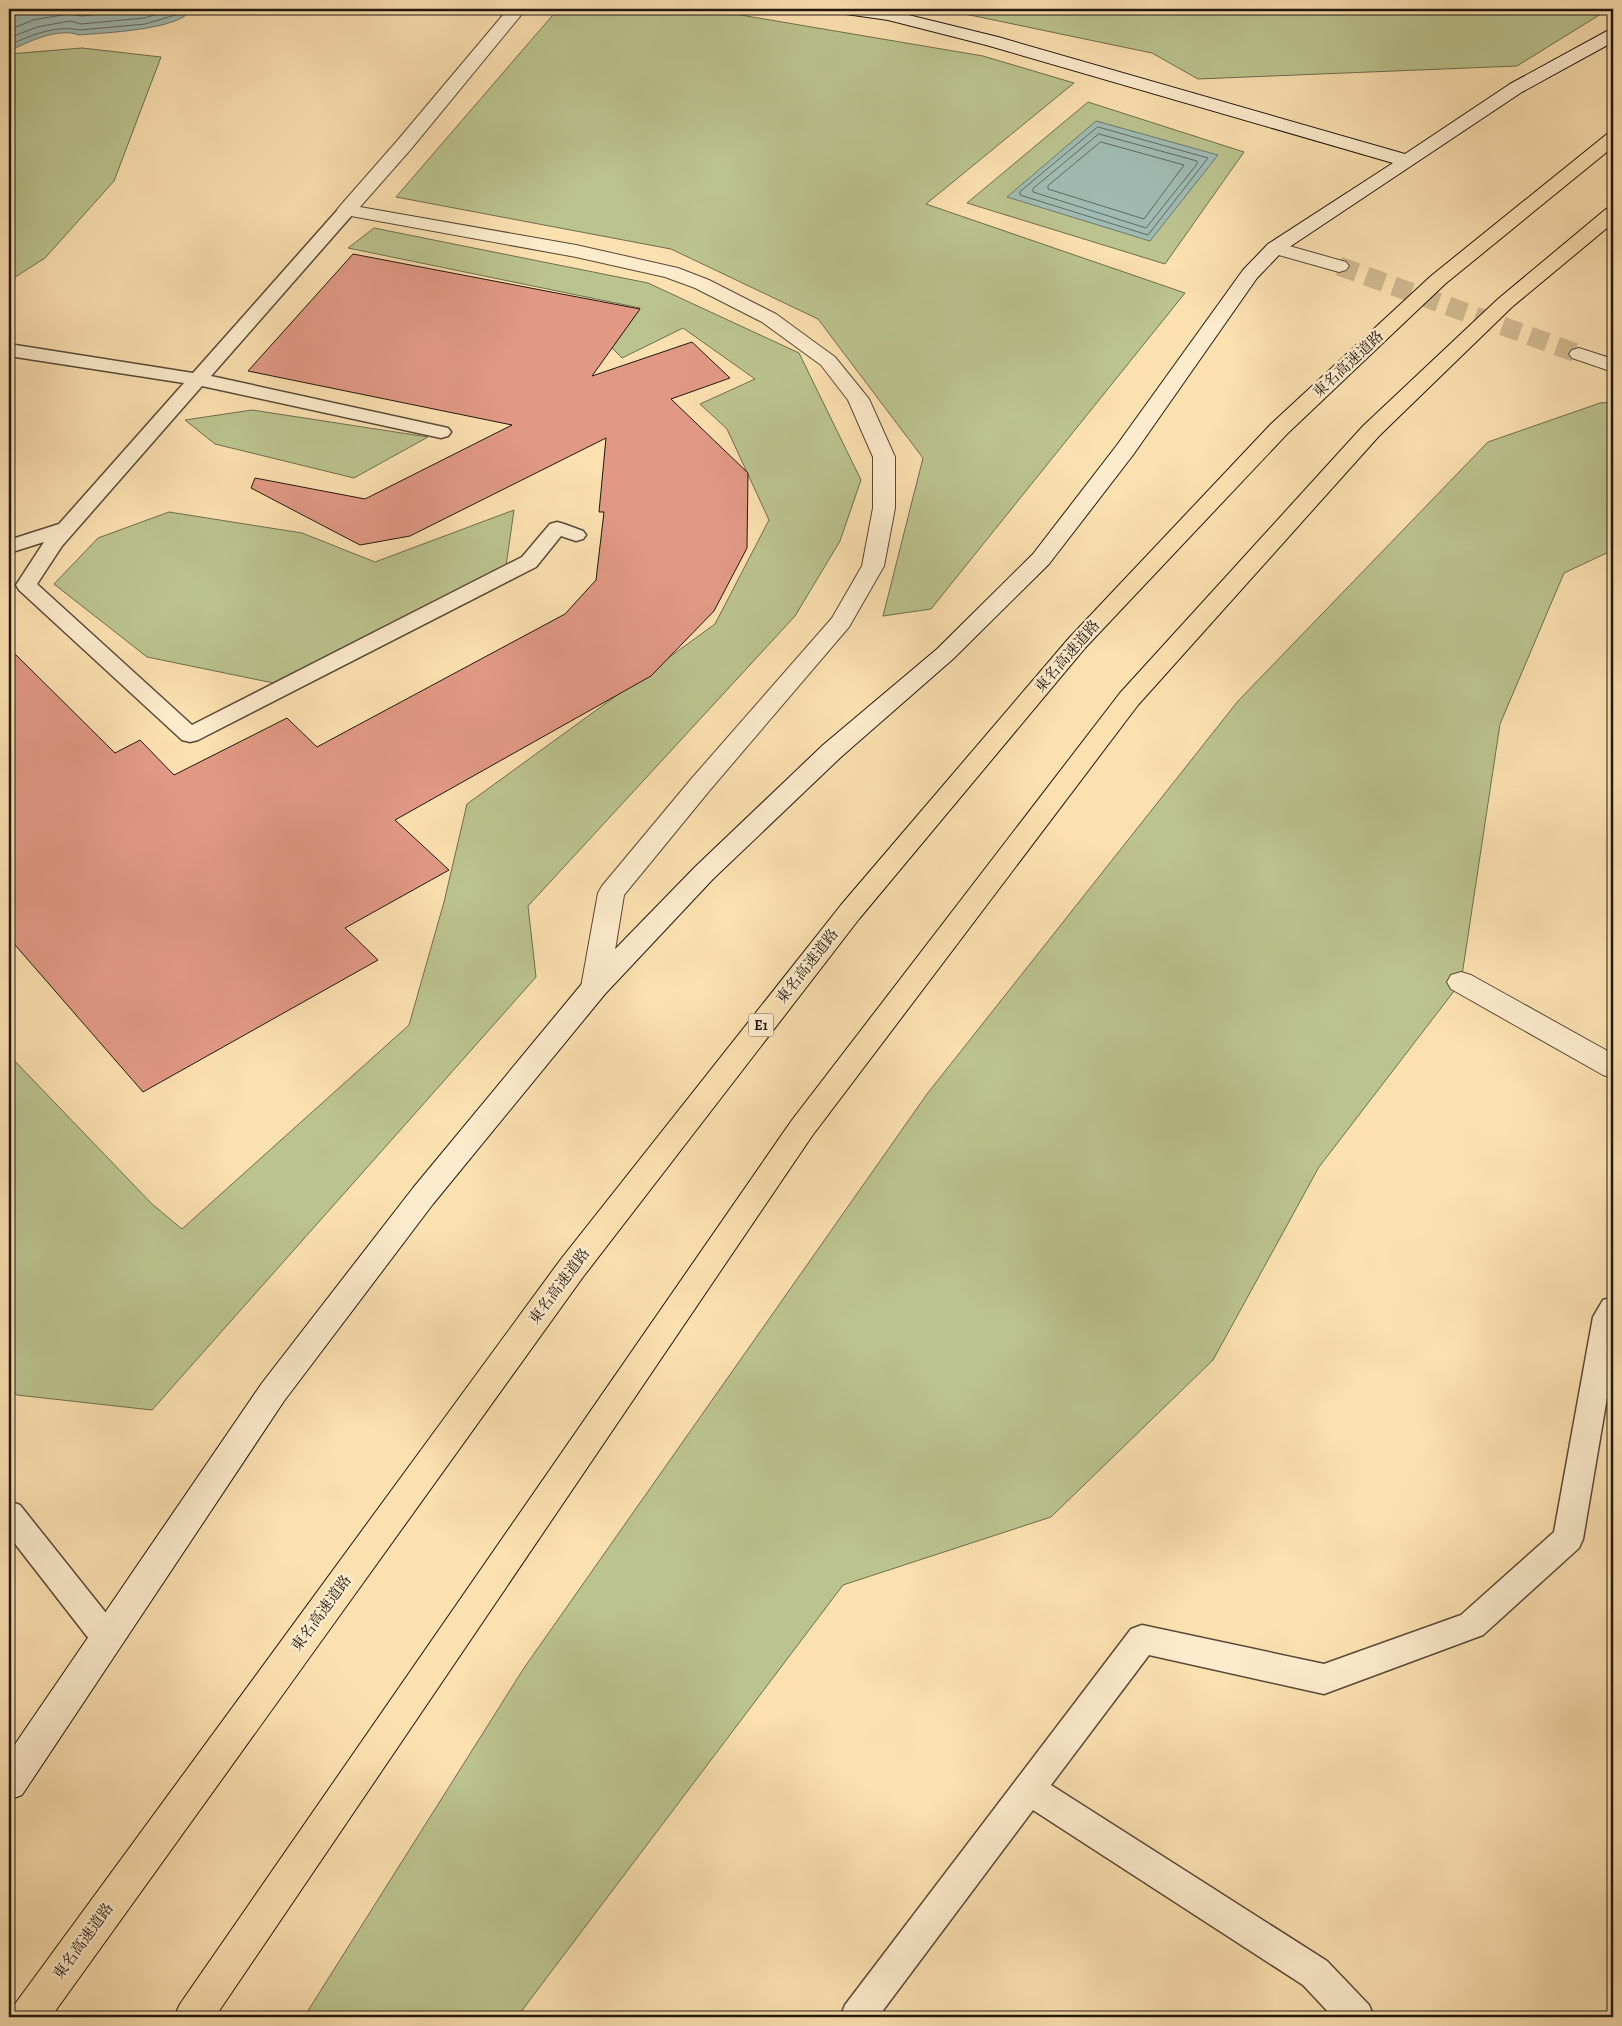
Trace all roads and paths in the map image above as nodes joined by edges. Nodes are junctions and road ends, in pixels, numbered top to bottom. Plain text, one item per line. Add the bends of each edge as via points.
1 (516, 9) edge
2 (846, 9) edge
3 (1613, 35) edge
4 (1613, 138) edge
5 (1408, 161) junction
6 (347, 210) junction
7 (1613, 213) edge
8 (1275, 248) junction
9 (1339, 266) tunnel mouth
10 (9, 350) edge
11 (1578, 354) tunnel mouth
12 (1613, 366) edge
13 (198, 379) junction
14 (441, 432) dead end
15 (66, 528) junction
16 (576, 535) dead end
17 (9, 547) edge
18 (1461, 982) dead end
19 (595, 987) junction
20 (1613, 1067) edge
21 (1613, 1308) edge
22 (9, 1514) edge
23 (107, 1638) junction
24 (9, 1784) edge
25 (1029, 1788) junction
26 (28, 2017) edge
27 (192, 2017) edge
28 (857, 2017) edge
29 (1357, 2017) edge

1 - 6 street
2 - 5 street via 888,15 992,41
3 - 5 street via 1516,88
4 - 26 highway, 東名高速道路 / E1 via 1438,280 1280,429 1077,643 850,912 572,1268
5 - 8 street
6 - 13 lane
6 - 19 street via 576,251 671,272 702,284 769,318 828,361 858,399 884,457 884,508 872,566 841,622 611,893
7 - 27 highway via 1505,304 1370,431 1129,699 802,1128
8 - 9 street
8 - 19 street via 1250,274 1125,450 1041,559 945,654 832,751 704,873
10 - 13 lane
11 - 12 street
13 - 14 lane
13 - 15 lane
15 - 16 lane via 26,585 190,735 529,562 557,528
15 - 17 lane
18 - 20 street
19 - 23 street via 422,1196 273,1392
21 - 25 lane via 1607,1317 1568,1539 1472,1625 1324,1679 1142,1639
22 - 23 lane
23 - 24 street
25 - 28 lane
25 - 29 lane via 1315,1973

